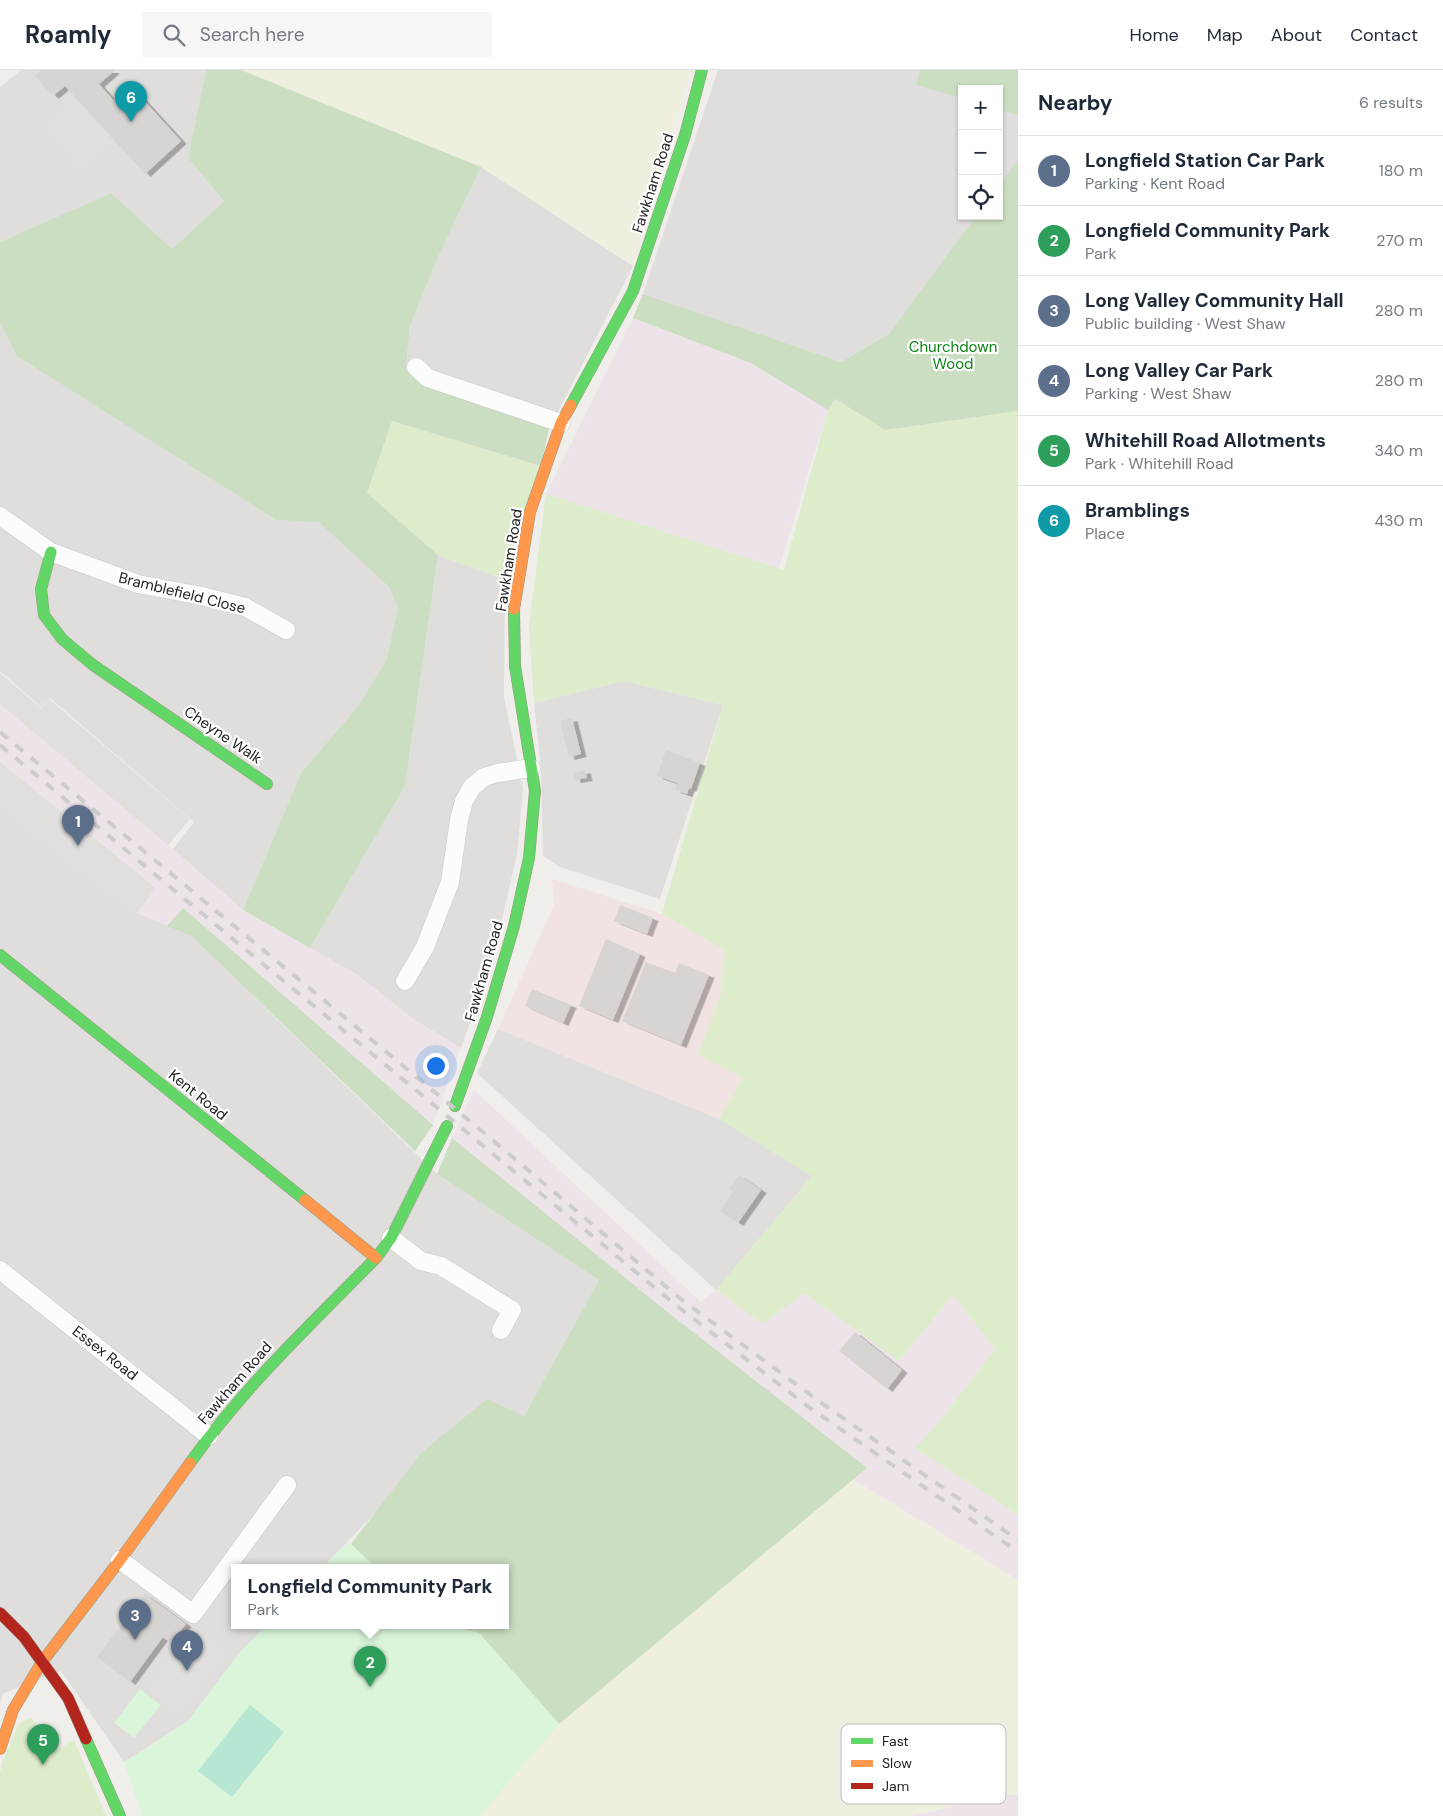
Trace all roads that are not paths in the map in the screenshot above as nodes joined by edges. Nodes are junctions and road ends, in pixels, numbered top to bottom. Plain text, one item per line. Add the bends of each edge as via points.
1 (702, 70) edge
2 (416, 367) dead end
3 (561, 422) junction
4 (0, 516) edge
5 (50, 552) junction
6 (286, 630) dead end
7 (531, 768) junction
8 (268, 784) dead end
9 (0, 955) edge
10 (405, 981) dead end
11 (455, 1106) dead end
12 (446, 1126) dead end
13 (391, 1238) junction
14 (376, 1258) junction
15 (0, 1270) edge
16 (500, 1330) dead end
17 (209, 1436) junction
18 (288, 1485) dead end
19 (120, 1560) junction
20 (0, 1613) edge
21 (42, 1662) junction
22 (0, 1749) edge
23 (120, 1816) edge

1 - 3 street, Fawkham Road via 685,135 633,291
2 - 3 street via 428,378
3 - 7 street, Fawkham Road via 530,512 514,603 515,666
4 - 5 street, Bramblefield Close
5 - 6 street, Bramblefield Close via 138,584 245,608
5 - 8 street, Cheyne Walk via 41,589 44,614 62,640
7 - 10 street via 484,777 472,787 459,820 450,882 425,947
7 - 11 street, Fawkham Road via 535,791 529,858 514,926 487,1017
9 - 14 street, Kent Road
12 - 13 street, Fawkham Road
13 - 14 street, Fawkham Road
13 - 16 street via 421,1261 441,1266 512,1310
14 - 17 street, Fawkham Road via 266,1369
15 - 17 street, Essex Road
17 - 19 street, Fawkham Road
18 - 19 street via 193,1614
19 - 21 street, Fawkham Road
20 - 21 street via 24,1637
21 - 22 street, Fawkham Road via 13,1710
21 - 23 street via 68,1698

